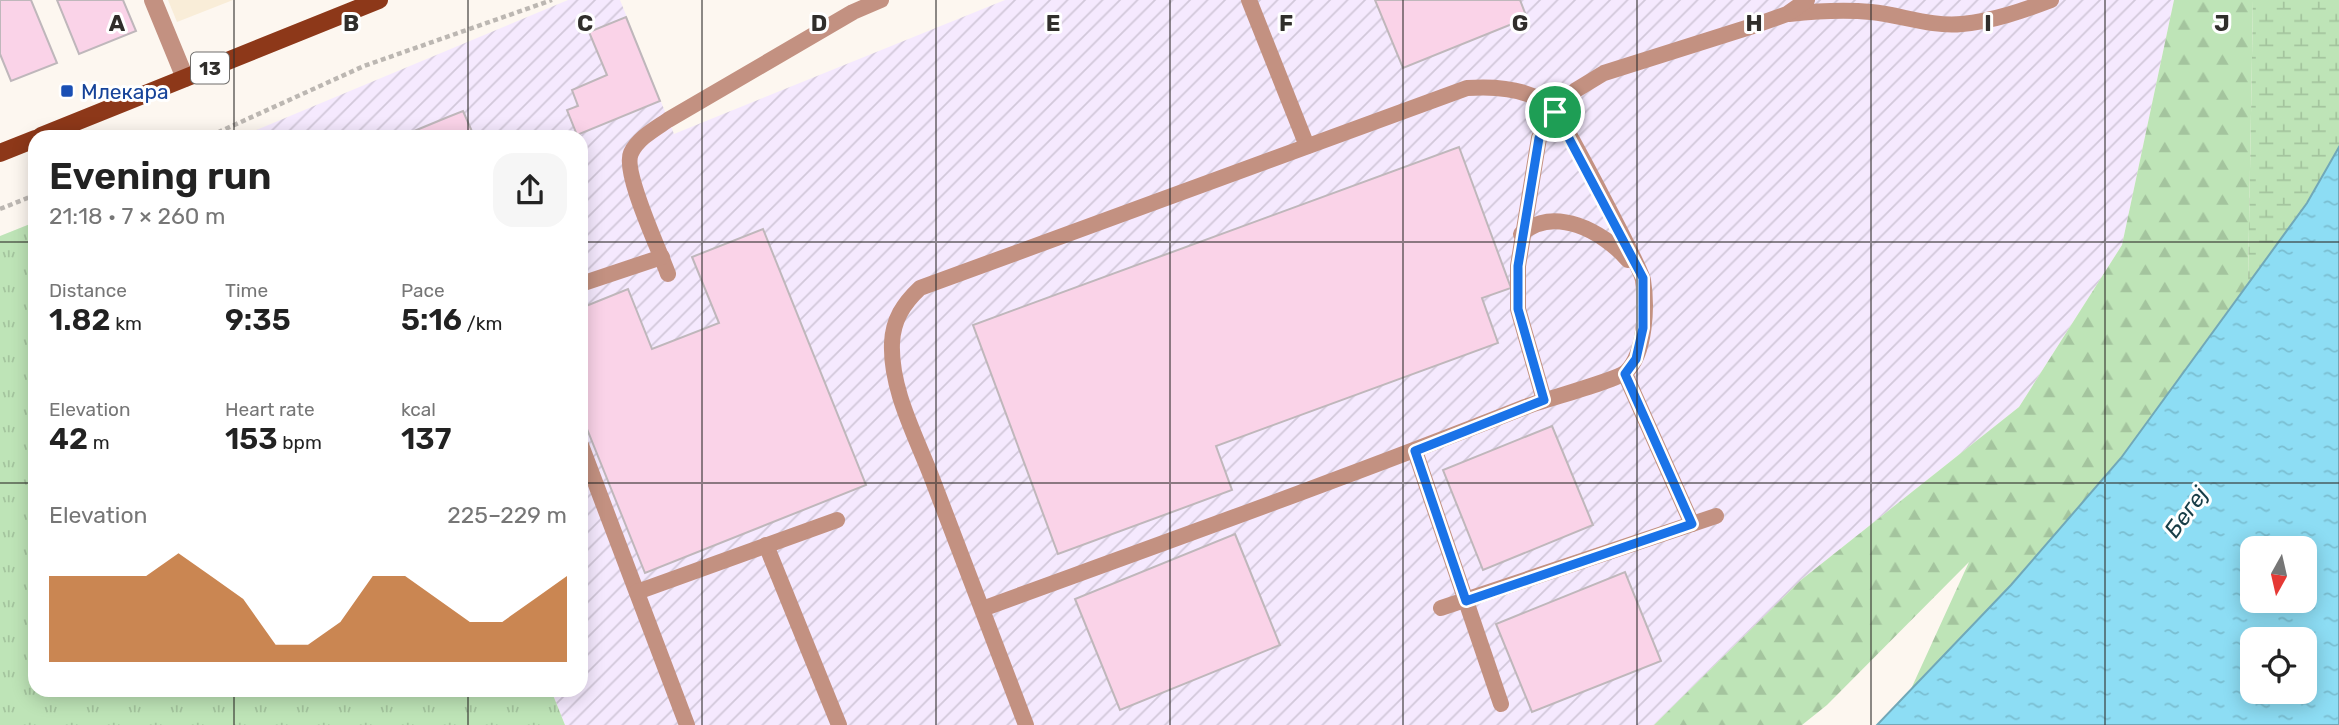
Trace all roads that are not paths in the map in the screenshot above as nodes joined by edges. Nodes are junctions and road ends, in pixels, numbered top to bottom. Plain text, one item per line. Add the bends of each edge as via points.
1 (153, 0) edge
2 (379, 0) edge
3 (881, 0) edge
4 (1249, 0) edge
5 (1807, 0) edge
6 (2051, 0) edge
7 (1787, 14) junction
8 (185, 78) junction
9 (1555, 112) junction
10 (56, 130) edge
11 (28, 142) edge
12 (1307, 146) junction
13 (0, 153) edge
14 (1521, 234) junction
15 (662, 257) junction
16 (668, 274) dead end
17 (1643, 278) junction
18 (588, 282) edge
19 (1625, 374) junction
20 (1544, 400) junction
21 (1415, 451) junction
22 (588, 463) edge
23 (1716, 516) dead end
24 (837, 520) dead end
25 (1692, 524) junction
26 (766, 545) junction
27 (637, 592) junction
28 (1466, 601) junction
29 (1441, 608) dead end
30 (982, 609) junction
31 (1501, 704) dead end
32 (687, 725) edge
33 (838, 725) edge
34 (1026, 725) edge

1 - 8 street
2 - 8 main road, 13
3 - 15 lane via 852,12 642,138 632,150 630,171
4 - 12 lane
5 - 7 lane
6 - 7 lane via 2000,18 1960,24 1927,24 1871,12
7 - 9 lane via 1604,73 1576,90
8 - 10 main road, 13
9 - 12 lane via 1524,92 1494,86 1467,88
9 - 14 lane via 1539,138
9 - 17 lane
11 - 13 main road
12 - 30 lane via 920,288 905,303 892,344 900,395
14 - 17 lane via 1533,223 1550,220 1592,231 1619,250
14 - 20 lane via 1518,309
15 - 16 lane
15 - 18 lane
17 - 19 lane via 1643,328 1636,359
19 - 20 lane
19 - 25 lane
20 - 21 lane
21 - 28 lane
21 - 30 lane
22 - 27 lane
23 - 25 lane
24 - 26 lane
25 - 28 lane
26 - 27 lane
26 - 33 lane
27 - 32 lane
28 - 29 lane
28 - 31 lane
30 - 34 lane

